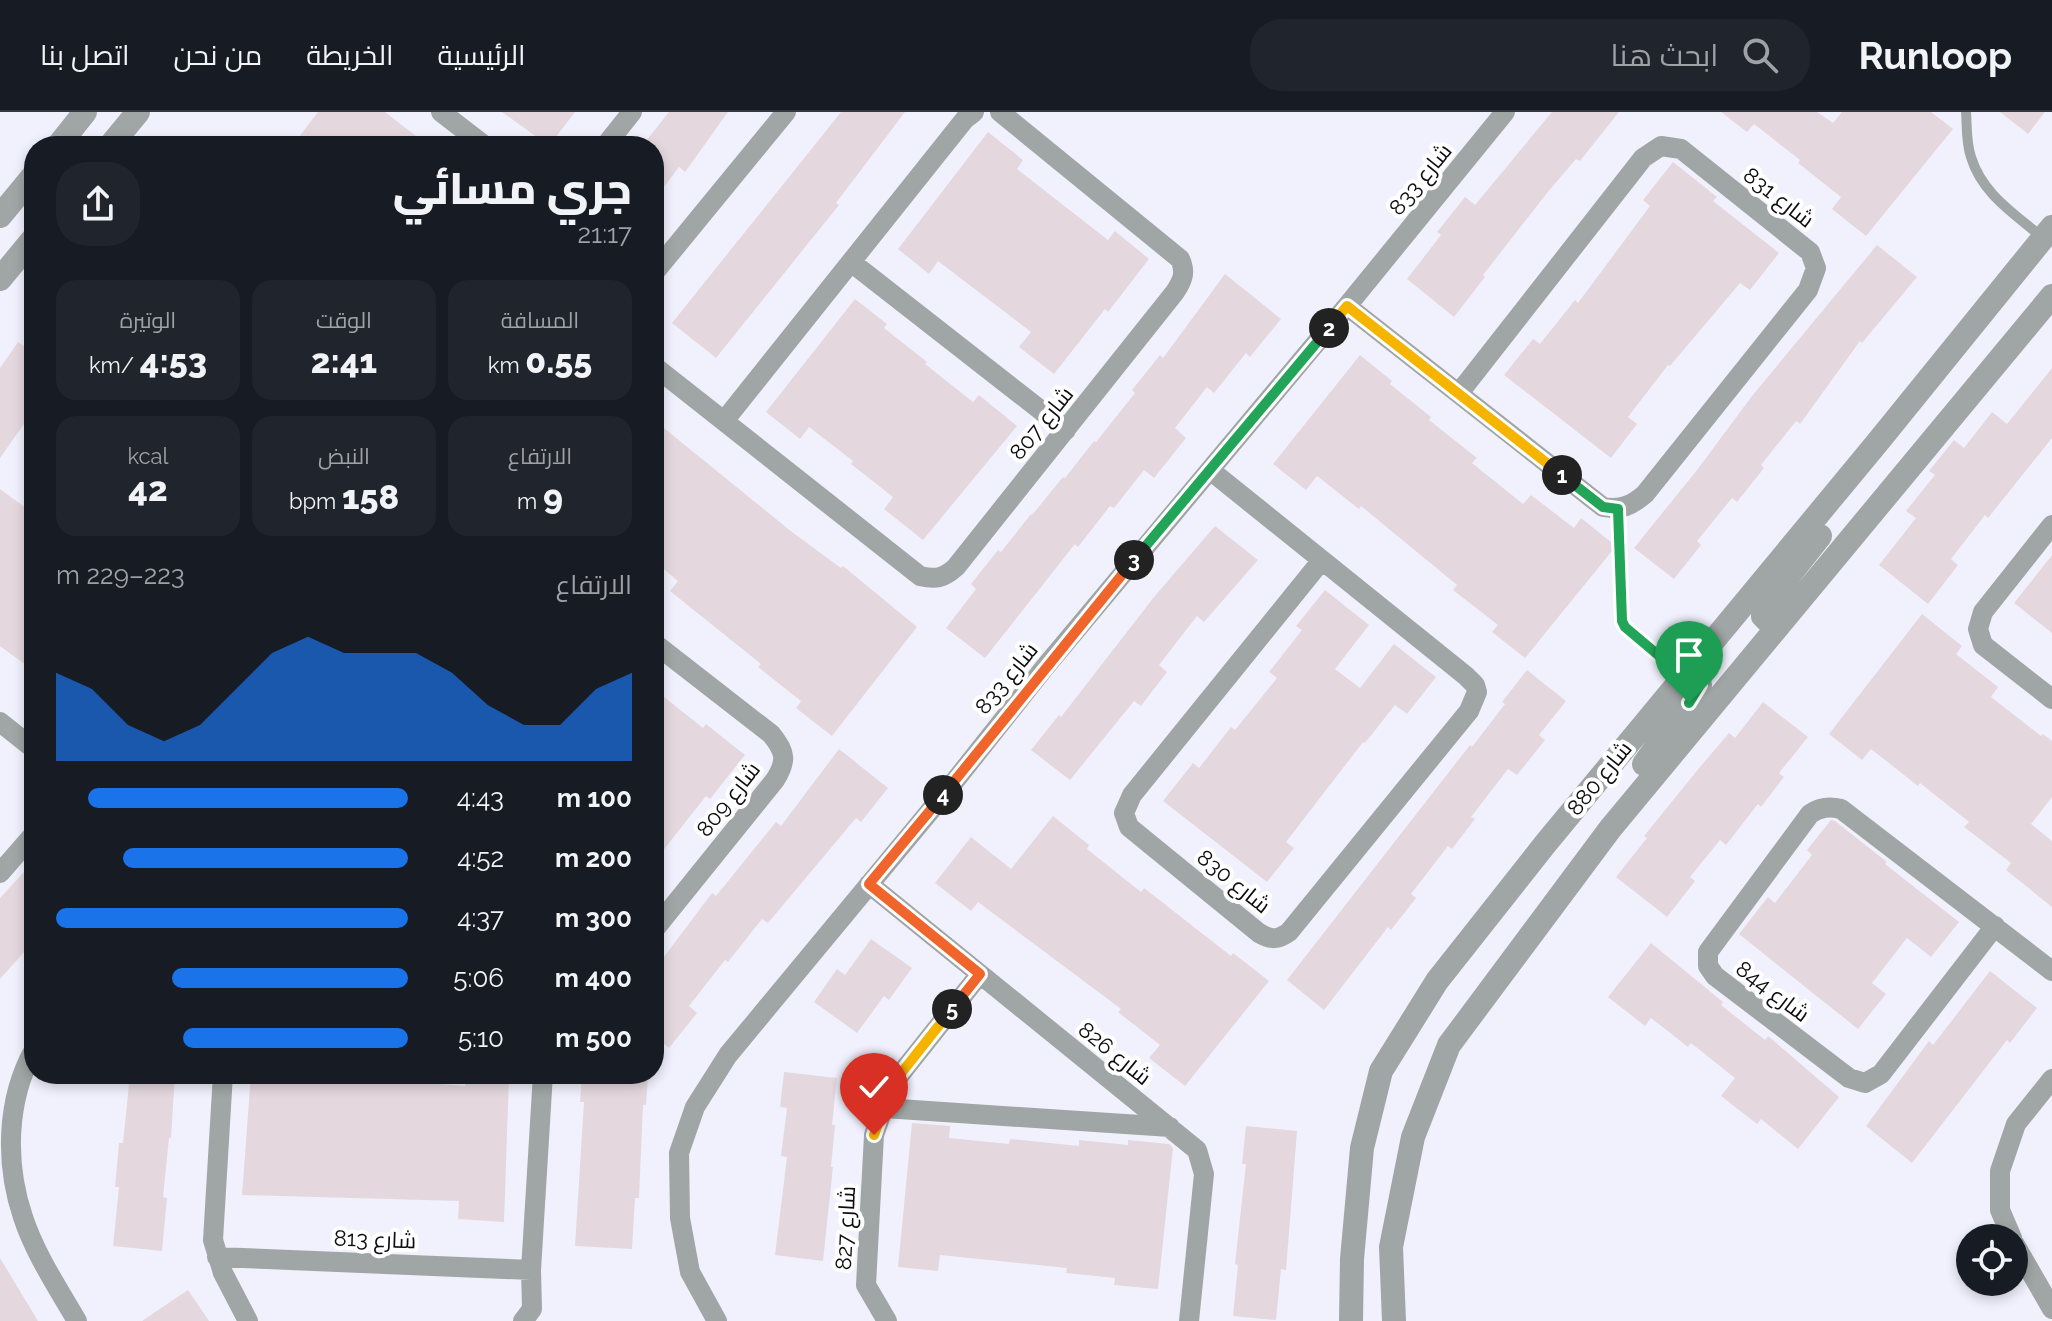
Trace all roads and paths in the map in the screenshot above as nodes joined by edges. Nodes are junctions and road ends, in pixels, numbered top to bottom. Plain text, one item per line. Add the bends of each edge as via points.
1 (85, 112) edge
2 (138, 112) edge
3 (441, 112) edge
4 (632, 112) edge
5 (786, 112) edge
6 (974, 112) edge
7 (1000, 112) edge
8 (1505, 112) edge
9 (1966, 112) edge
10 (66, 136) edge
11 (118, 136) edge
12 (472, 136) edge
13 (613, 136) edge
14 (24, 187) edge
15 (0, 216) edge
16 (2048, 232) edge
17 (24, 250) edge
18 (664, 261) edge
19 (851, 262) junction
20 (0, 279) edge
21 (2052, 296) edge
22 (1347, 306) junction
23 (2052, 308) edge
24 (2029, 324) junction
25 (664, 374) edge
26 (1459, 393) junction
27 (724, 421) junction
28 (1066, 430) junction
29 (1877, 443) junction
30 (1210, 470) junction
31 (1618, 509) junction
32 (2052, 525) edge
33 (1322, 560) junction
34 (1780, 623) junction
35 (664, 651) edge
36 (1683, 676) junction
37 (2052, 699) edge
38 (0, 722) edge
39 (24, 741) edge
40 (1610, 829) junction
41 (24, 845) edge
42 (0, 873) edge
43 (869, 884) junction
44 (664, 911) edge
45 (1995, 926) junction
46 (2052, 971) edge
47 (980, 974) junction
48 (24, 1072) edge
49 (2052, 1079) edge
50 (222, 1084) edge
51 (542, 1084) edge
52 (884, 1108) junction
53 (1170, 1127) junction
54 (2006, 1224) edge
55 (217, 1257) junction
56 (2028, 1267) edge
57 (531, 1270) junction
58 (2052, 1309) edge
59 (77, 1321) edge
60 (248, 1321) edge
61 (523, 1321) edge
62 (717, 1321) edge
63 (887, 1321) edge
64 (1189, 1321) edge
65 (1351, 1321) edge
66 (1394, 1321) edge

1 - 10 street
2 - 11 street
3 - 12 street
4 - 13 street
5 - 18 street
6 - 19 street
7 - 28 street, شارع 807 via 1185,268 1175,292
8 - 22 street, شارع 833
9 - 16 lane via 1970,155 1980,179 1989,192
14 - 15 street
16 - 29 street, شارع 880
17 - 20 street
19 - 27 street
19 - 28 street
21 - 24 street, شارع 880
22 - 26 street
22 - 30 street, شارع 833
23 - 24 street
24 - 34 street, شارع 880
25 - 27 street, شارع 807
26 - 31 street via 1603,507
26 - 31 street, شارع 831 via 1643,158 1661,146 1681,149 1810,252 1816,268 1808,290 1645,494
27 - 28 street, شارع 807 via 920,576 934,580 956,567
29 - 34 street via 1860,485 1764,607 1763,616
29 - 36 street, شارع 880
30 - 33 street, شارع 830
30 - 43 street, شارع 833
31 - 36 lane via 1622,621
32 - 37 street via 1983,612 1978,629 1983,645
33 - 33 street, شارع 830 via 1466,676 1475,685 1476,699 1289,932 1274,939 1259,933 1129,827 1124,813 1132,795
34 - 40 street, شارع 880
35 - 44 street, شارع 809 via 771,734 784,753 785,765
36 - 40 street via 1700,685 1625,793
36 - 65 street, شارع 880 via 1437,981 1381,1071 1362,1148
38 - 39 street
40 - 66 street, شارع 880 via 1449,1045 1413,1137 1394,1231
41 - 42 street
43 - 47 street, شارع 826
43 - 62 street, شارع 833 via 728,1055 695,1107 679,1153 680,1218 690,1272
45 - 45 street, شارع 844 via 1841,809 1826,808 1810,814 1707,957 1715,976 1849,1078 1865,1083 1881,1074
45 - 46 street, شارع 844
47 - 52 street, شارع 827 via 891,1086
47 - 53 street, شارع 826
48 - 59 street via 13,1111 10,1161 23,1218
49 - 54 street via 2016,1124 2000,1171 2000,1210
50 - 55 street via 213,1240
51 - 57 street
52 - 53 street
52 - 63 street, شارع 827 via 874,1135 866,1285
53 - 64 street, شارع 826 via 1197,1150 1204,1174
55 - 57 street, شارع 813
55 - 60 street
56 - 58 street
57 - 61 street via 532,1309

